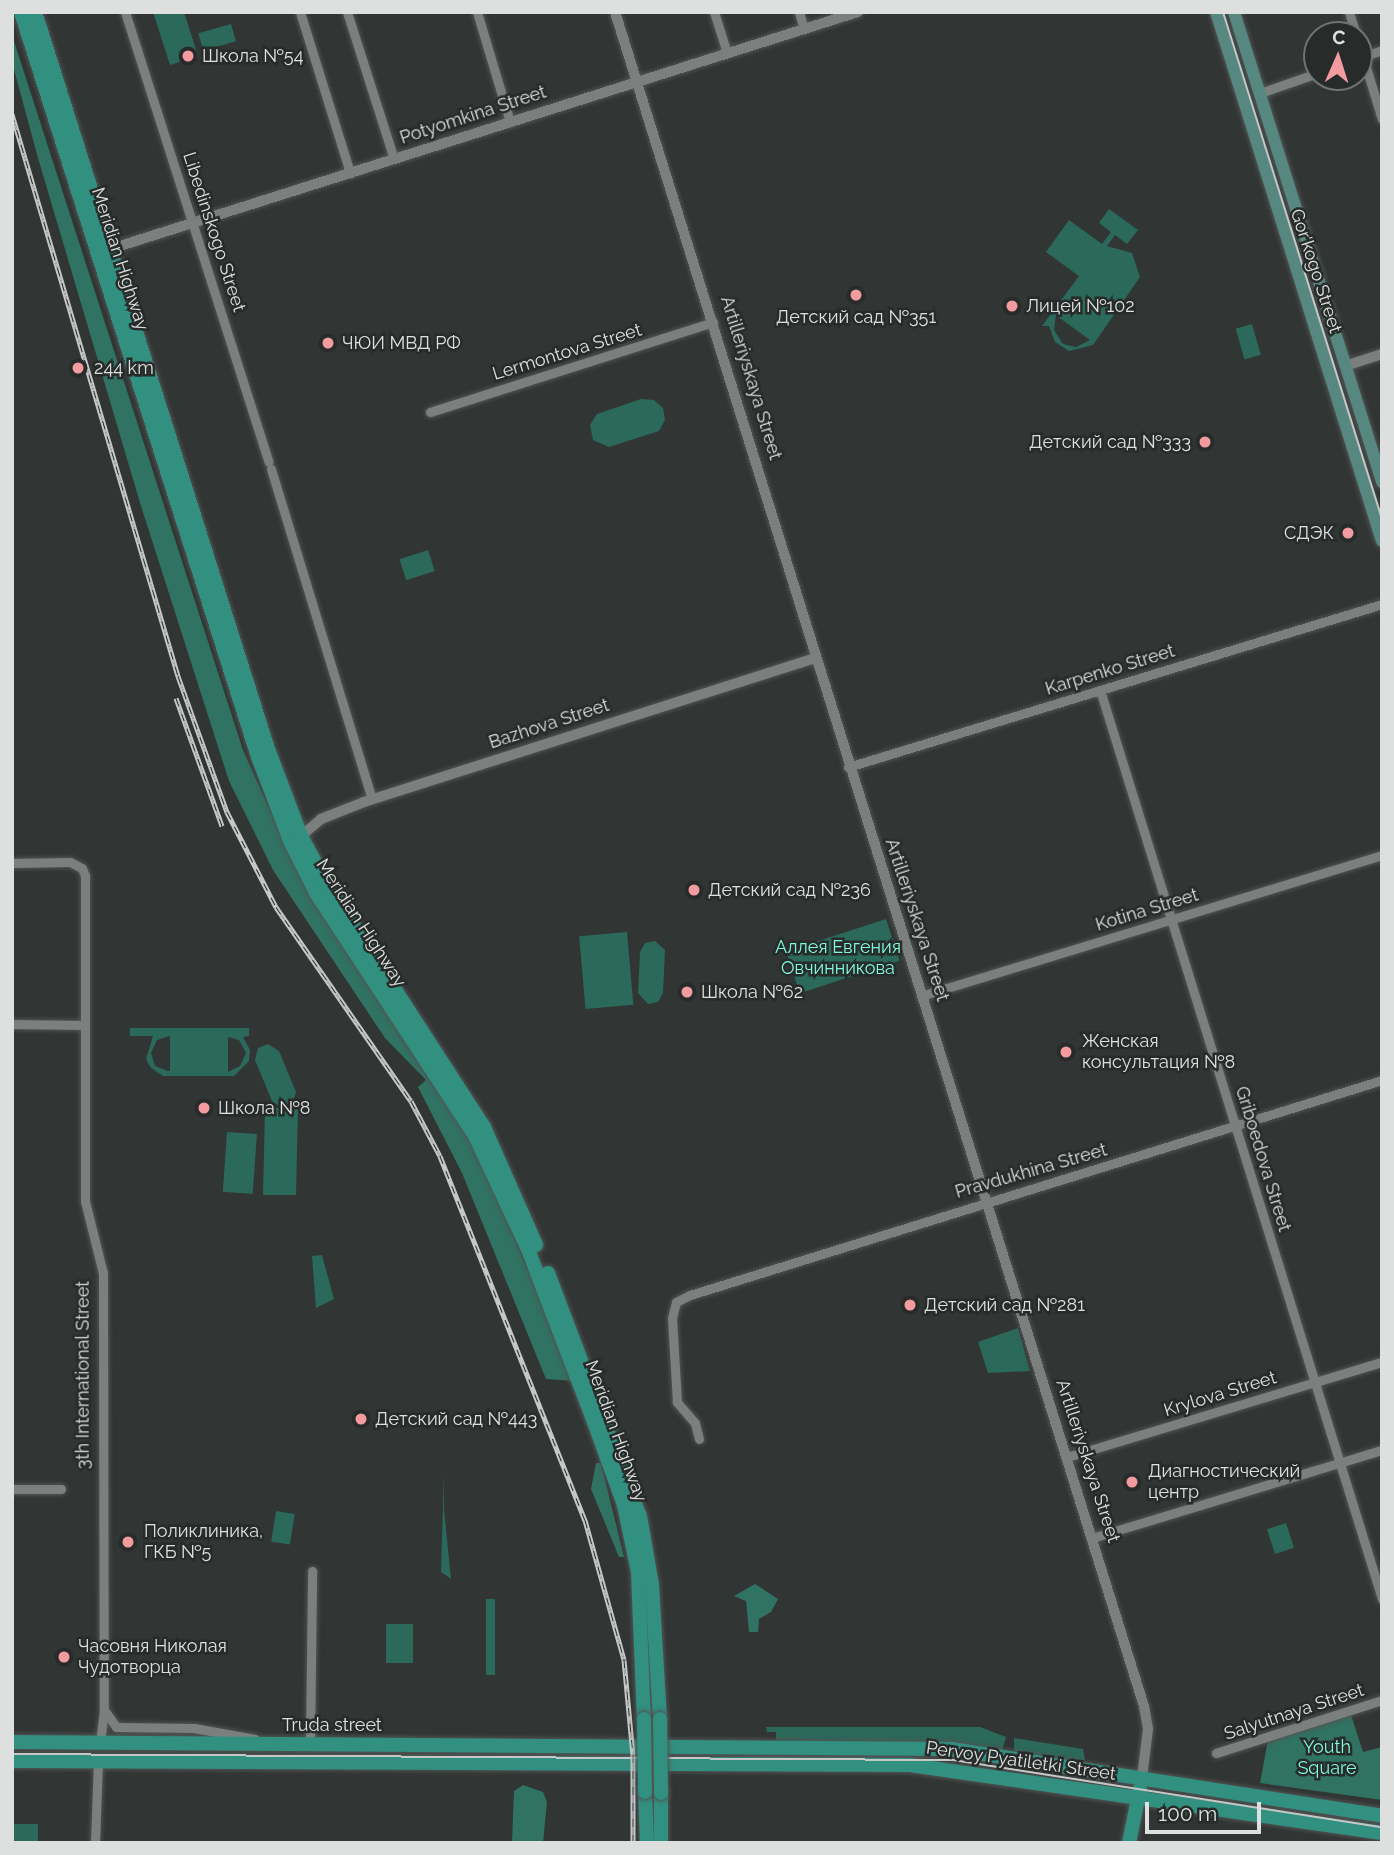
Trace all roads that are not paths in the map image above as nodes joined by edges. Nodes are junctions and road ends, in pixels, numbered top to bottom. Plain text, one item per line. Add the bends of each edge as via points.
1 (21, 12) edge
2 (35, 12) edge
3 (125, 12) edge
4 (300, 12) edge
5 (346, 12) edge
6 (477, 12) edge
7 (615, 12) edge
8 (715, 12) edge
9 (799, 12) edge
10 (859, 12) edge
11 (1216, 12) edge
12 (1234, 12) edge
13 (804, 29) junction
14 (727, 52) junction
15 (1303, 78) edge
16 (637, 80) junction
17 (1373, 91) edge
18 (1260, 93) junction
19 (1382, 119) edge
20 (510, 122) junction
21 (394, 159) junction
22 (350, 173) junction
23 (195, 222) junction
24 (105, 250) junction
25 (713, 322) junction
26 (1382, 355) edge
27 (1345, 366) junction
28 (1329, 371) junction
29 (429, 412) dead end
30 (1382, 482) edge
31 (1382, 541) edge
32 (1382, 604) edge
33 (814, 658) junction
34 (1100, 690) junction
35 (848, 766) junction
36 (372, 799) junction
37 (301, 836) junction
38 (1382, 855) edge
39 (12, 863) edge
40 (1170, 919) junction
41 (921, 996) junction
42 (12, 1024) edge
43 (85, 1025) junction
44 (1382, 1080) edge
45 (1236, 1125) junction
46 (985, 1200) junction
47 (1382, 1362) edge
48 (1316, 1382) junction
49 (699, 1440) dead end
50 (1382, 1450) edge
51 (1067, 1457) junction
52 (1338, 1462) junction
53 (12, 1489) edge
54 (61, 1489) dead end
55 (1093, 1538) junction
56 (312, 1571) dead end
57 (1382, 1599) edge
58 (1382, 1700) edge
59 (104, 1710) junction
60 (12, 1742) edge
61 (100, 1743) junction
62 (288, 1744) junction
63 (310, 1744) junction
64 (652, 1747) joint
65 (1216, 1753) dead end
66 (12, 1761) edge
67 (98, 1761) junction
68 (1142, 1777) junction
69 (1138, 1797) junction
70 (1382, 1816) edge
71 (1382, 1833) edge
72 (95, 1843) edge
73 (647, 1843) edge
74 (661, 1843) edge
75 (1129, 1843) edge

1 - 24 main road, Meridian Highway
2 - 24 main road, Meridian Highway
3 - 23 street, Libedinskogo Street
4 - 22 street
5 - 21 street
6 - 20 street
7 - 16 street, Artilleriyskaya Street
8 - 14 street
9 - 13 street
10 - 13 street, Potyomkina Street
11 - 28 main road, Gor'kogo Street
12 - 18 main road, Gor'kogo Street
13 - 14 street, Potyomkina Street
14 - 16 street, Potyomkina Street
15 - 18 street
16 - 20 street, Potyomkina Street
16 - 25 street, Artilleriyskaya Street
17 - 19 street
18 - 27 main road, Gor'kogo Street
20 - 21 street, Potyomkina Street
21 - 22 street, Potyomkina Street
22 - 23 street, Potyomkina Street
23 - 24 street, Potyomkina Street
23 - 36 street, Libedinskogo Street
24 - 37 main road, Meridian Highway via 268,749
24 - 73 main road, Meridian Highway, bridge via 258,757 290,841 316,893 475,1136 529,1252 624,1505 638,1572
25 - 29 street, Lermontova Street
25 - 33 street, Artilleriyskaya Street
26 - 27 street
27 - 28 main road
27 - 30 main road, Gor'kogo Street
28 - 31 main road, Gor'kogo Street
32 - 34 street, Karpenko Street
33 - 35 street, Artilleriyskaya Street
33 - 36 street, Bazhova Street
34 - 35 street, Karpenko Street
34 - 40 street, Griboedova Street
35 - 41 street, Artilleriyskaya Street
36 - 37 street, Bazhova Street via 321,819
37 - 74 main road, Meridian Highway, bridge via 328,886 484,1127 538,1248 640,1516 652,1585
38 - 40 street, Kotina Street
39 - 43 street, 3th International Street via 70,862 82,867
40 - 41 street, Kotina Street
40 - 45 street, Griboedova Street
41 - 46 street, Artilleriyskaya Street
42 - 43 street
43 - 59 street, 3th International Street via 85,1201 103,1273
44 - 45 street, Pravdukhina Street
45 - 46 street, Pravdukhina Street
45 - 48 street, Griboedova Street
46 - 49 street, Pravdukhina Street via 676,1302 677,1402 695,1423
46 - 51 street, Artilleriyskaya Street
47 - 48 street, Krylova Street
48 - 51 street, Krylova Street
48 - 52 street, Griboedova Street
50 - 52 street
51 - 55 street, Artilleriyskaya Street
52 - 55 street
52 - 57 street, Griboedova Street
53 - 54 street
55 - 68 street, Artilleriyskaya Street via 1146,1713
56 - 63 street
58 - 65 street, Salyutnaya Street
59 - 61 street, 3th International Street
59 - 62 street via 116,1727 194,1728
60 - 61 main road, Truda street
61 - 62 main road, Truda street
61 - 67 main road, 3th International Street
62 - 63 main road, Truda street
63 - 64 main road, Truda street
64 - 68 main road, Pervoy Pyatiletki Street via 951,1749
66 - 67 main road
67 - 69 main road, Pervoy Pyatiletki Street via 933,1767
67 - 72 street, 3th International Street
68 - 69 main road, Artilleriyskaya Street
68 - 70 main road, Pervoy Pyatiletki Street
69 - 71 main road, Pervoy Pyatiletki Street
69 - 75 main road, Artilleriyskaya Street

